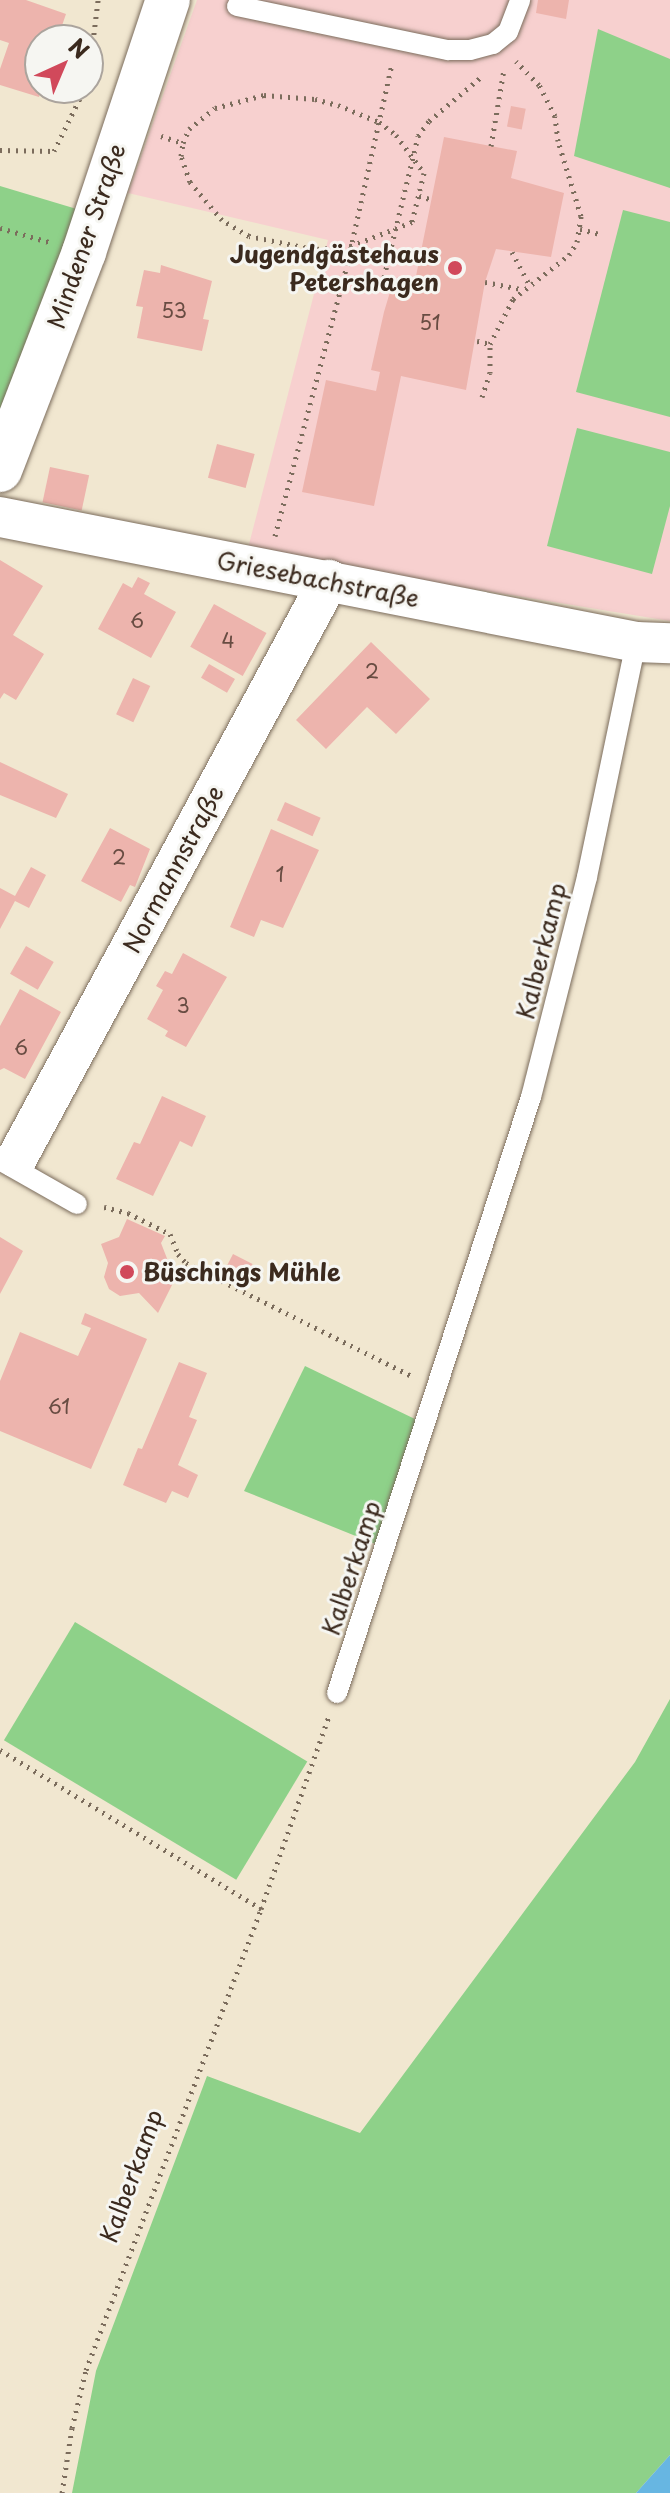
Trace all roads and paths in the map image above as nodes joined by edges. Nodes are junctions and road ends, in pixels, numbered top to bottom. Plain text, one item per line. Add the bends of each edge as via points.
1 (98, 0) edge
2 (168, 0) edge
3 (520, 0) edge
4 (237, 6) dead end
5 (95, 24) edge
6 (398, 40) junction
7 (504, 69) junction
8 (77, 104) edge
9 (379, 122) junction
10 (491, 146) dead end
11 (0, 150) edge
12 (413, 157) junction
13 (419, 196) junction
14 (430, 199) dead end
15 (0, 228) edge
16 (580, 229) junction
17 (395, 231) junction
18 (600, 234) dead end
19 (351, 246) junction
20 (84, 252) junction
21 (512, 252) dead end
22 (485, 282) dead end
23 (414, 283) dead end
24 (529, 284) junction
25 (521, 289) junction
26 (477, 341) dead end
27 (490, 344) junction
28 (482, 397) dead end
29 (0, 470) edge
30 (0, 517) edge
31 (267, 568) junction
32 (329, 580) junction
33 (653, 642) edge
34 (8, 1159) edge
35 (77, 1204) joint
36 (438, 1389) junction
37 (337, 1693) joint
38 (0, 1750) edge
39 (261, 1909) junction
40 (62, 2493) edge

1 - 5 path
2 - 20 street, Mindener Straße
3 - 6 lane via 508,32 493,44 448,50
4 - 6 lane
6 - 9 path
7 - 10 path
7 - 12 path via 489,71 470,84 429,121
7 - 16 path via 511,54 547,98 579,200
8 - 11 path via 54,151
9 - 12 path
9 - 19 path
9 - 19 path via 315,99 264,95 215,108 189,129 183,143 181,156 190,182 201,199 236,228 280,245
12 - 13 path via 424,173
12 - 17 path
13 - 14 path
13 - 17 path via 412,222
15 - 20 path
16 - 18 path
16 - 24 path via 558,267
17 - 19 path
17 - 23 path via 384,277
19 - 31 path
20 - 29 street, Mindener Straße
21 - 24 path
22 - 25 path
24 - 25 path
25 - 27 path
26 - 27 path
27 - 28 path via 490,373
30 - 31 street, Griesebachstraße
31 - 32 street, Griesebachstraße
32 - 33 street, Griesebachstraße
32 - 34 street, Normannstraße
33 - 36 lane, Kalberkamp via 531,1097
34 - 35 lane
35 - 36 path via 128,1213 170,1234 186,1263
36 - 37 lane, Kalberkamp
37 - 39 path, Kalberkamp
38 - 39 path
39 - 40 path, Kalberkamp via 86,2370

